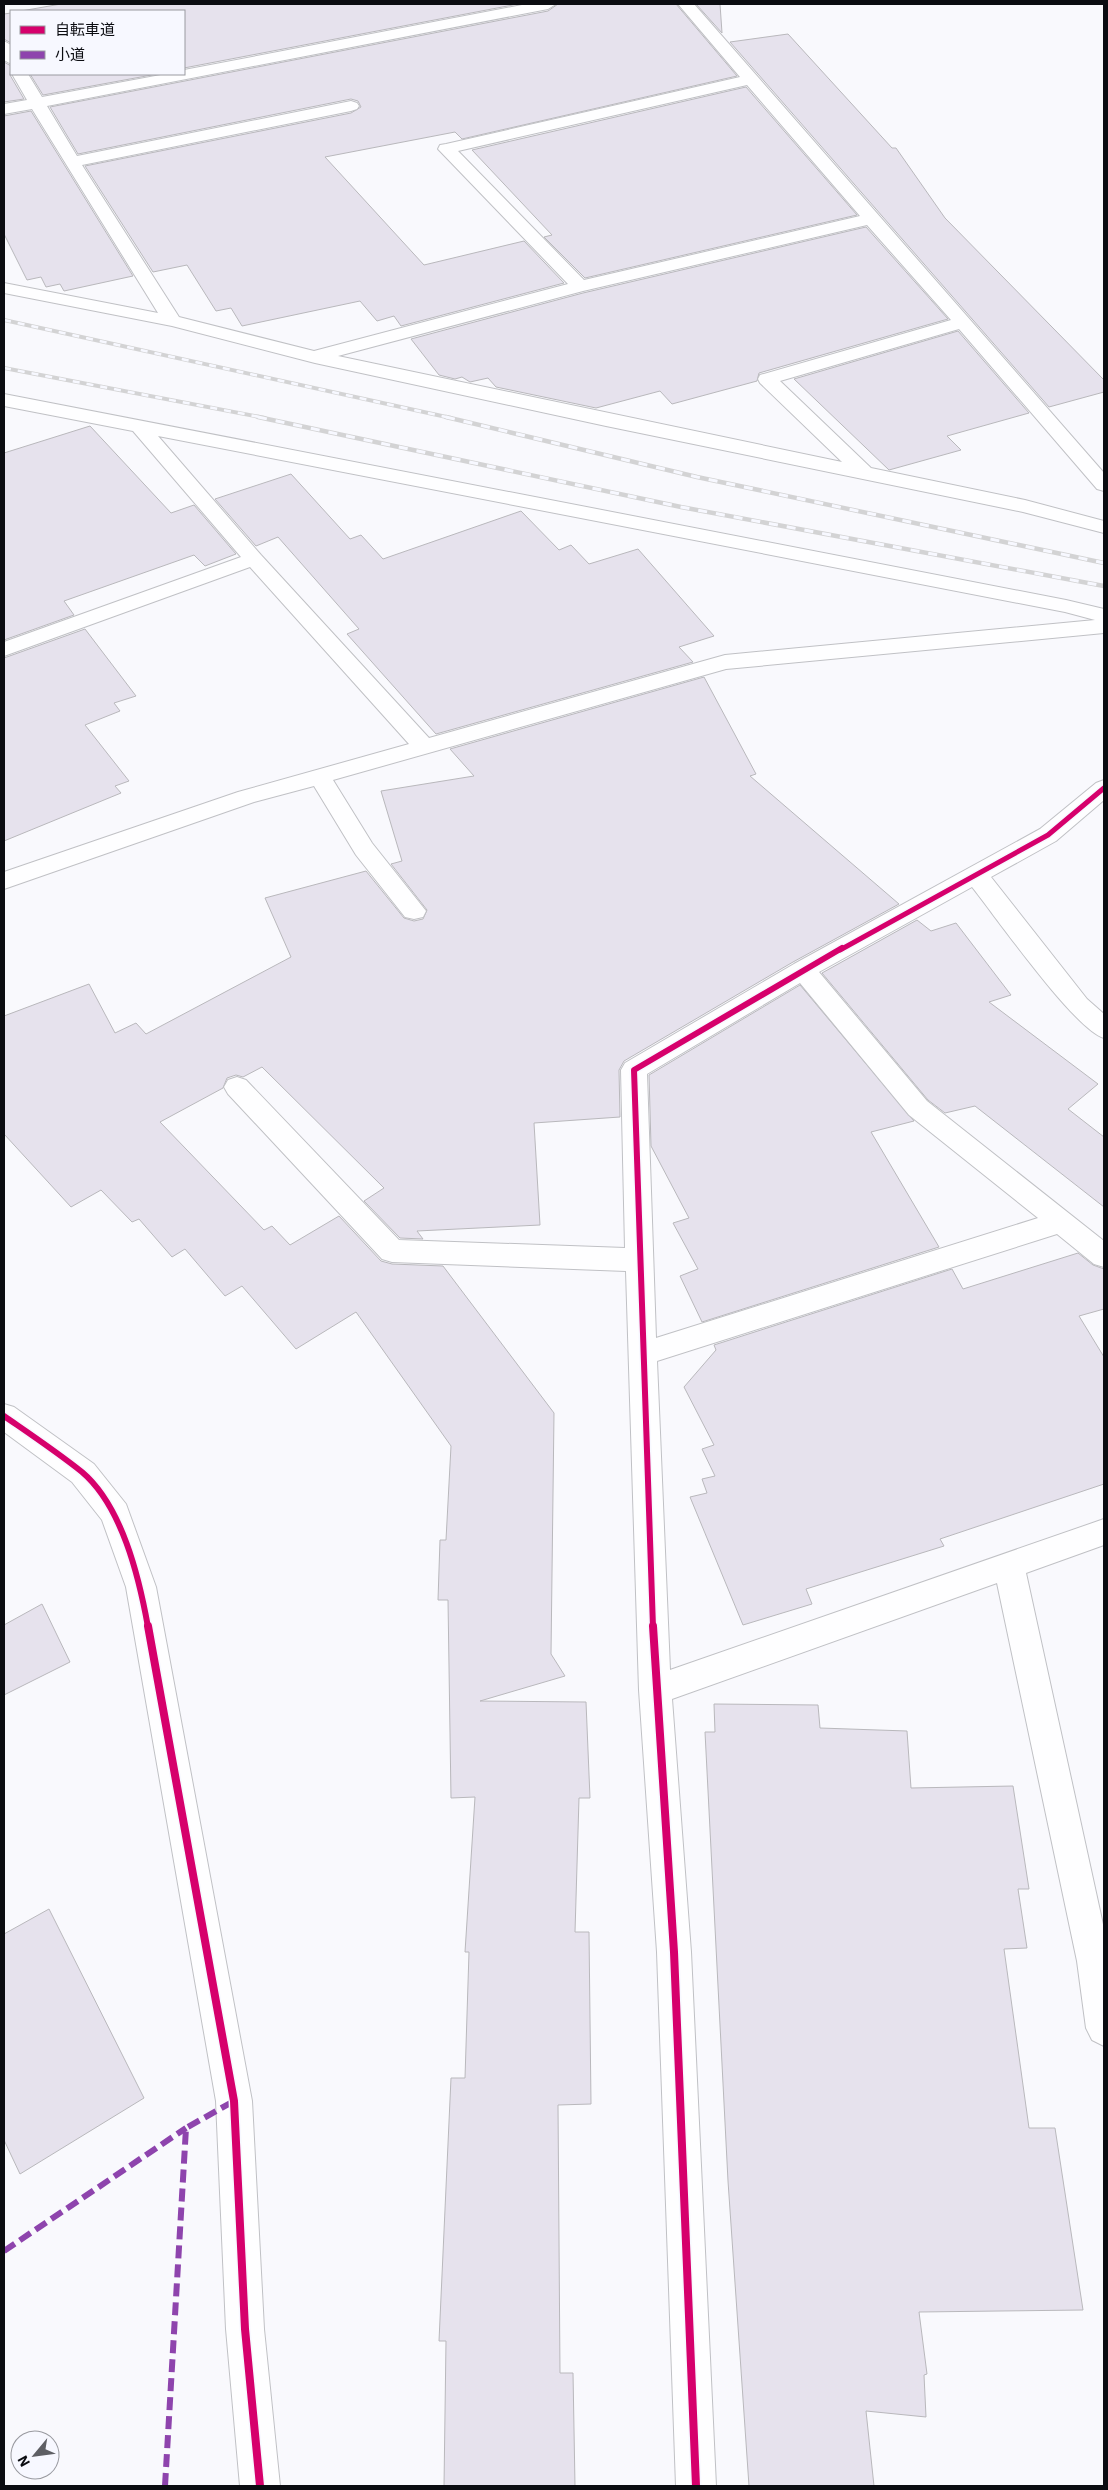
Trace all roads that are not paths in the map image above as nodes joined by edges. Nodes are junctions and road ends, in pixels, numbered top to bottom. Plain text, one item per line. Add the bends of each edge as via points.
1 (548, 4) edge
2 (686, 4) edge
3 (4, 46) edge
4 (10, 57) edge
5 (185, 74) edge
6 (21, 75) edge
7 (182, 75) edge
8 (750, 80) junction
9 (37, 102) junction
10 (351, 106) dead end
11 (4, 109) edge
12 (72, 162) junction
13 (870, 219) junction
14 (580, 286) junction
15 (4, 288) edge
16 (172, 322) junction
17 (964, 322) junction
18 (315, 357) junction
19 (4, 400) edge
20 (139, 426) junction
21 (864, 473) junction
22 (1104, 486) edge
23 (1104, 527) edge
24 (254, 559) junction
25 (1104, 616) edge
26 (1104, 626) edge
27 (4, 649) edge
28 (424, 746) junction
29 (318, 775) junction
30 (1104, 788) edge
31 (976, 876) junction
32 (4, 881) edge
33 (414, 910) dead end
34 (803, 970) junction
35 (1104, 1029) edge
36 (237, 1087) dead end
37 (1061, 1222) junction
38 (1104, 1256) edge
39 (640, 1260) junction
40 (642, 1354) junction
41 (4, 1416) edge
42 (1104, 1532) edge
43 (1009, 1565) junction
44 (655, 1690) junction
45 (1099, 1959) edge
46 (1104, 2028) edge
47 (260, 2486) edge
48 (696, 2486) edge

1 - 5 street
2 - 8 street
3 - 4 street
6 - 9 street
7 - 9 street
8 - 13 street
8 - 14 street via 446,149
9 - 11 street
9 - 12 street
10 - 12 street
12 - 16 street
13 - 14 street
13 - 17 street
14 - 18 street
15 - 16 street
16 - 18 street
17 - 21 street via 767,379
17 - 22 street
18 - 21 street
19 - 20 street
20 - 24 street
20 - 25 street
21 - 23 street via 1024,506
24 - 27 street
24 - 28 street
26 - 28 street via 725,662
28 - 29 street
29 - 32 street
29 - 33 street via 364,849
30 - 31 street via 1048,835
31 - 34 street
31 - 35 street via 1078,1005
34 - 37 street via 918,1108
34 - 39 street via 634,1070
36 - 39 street via 392,1251
37 - 38 street
37 - 40 street
39 - 40 street
40 - 44 street
41 - 47 street via 83,1473 115,1513 141,1587 234,2101 245,2329
42 - 43 street
43 - 44 street
43 - 45 street
44 - 48 street via 674,1952
45 - 46 street

